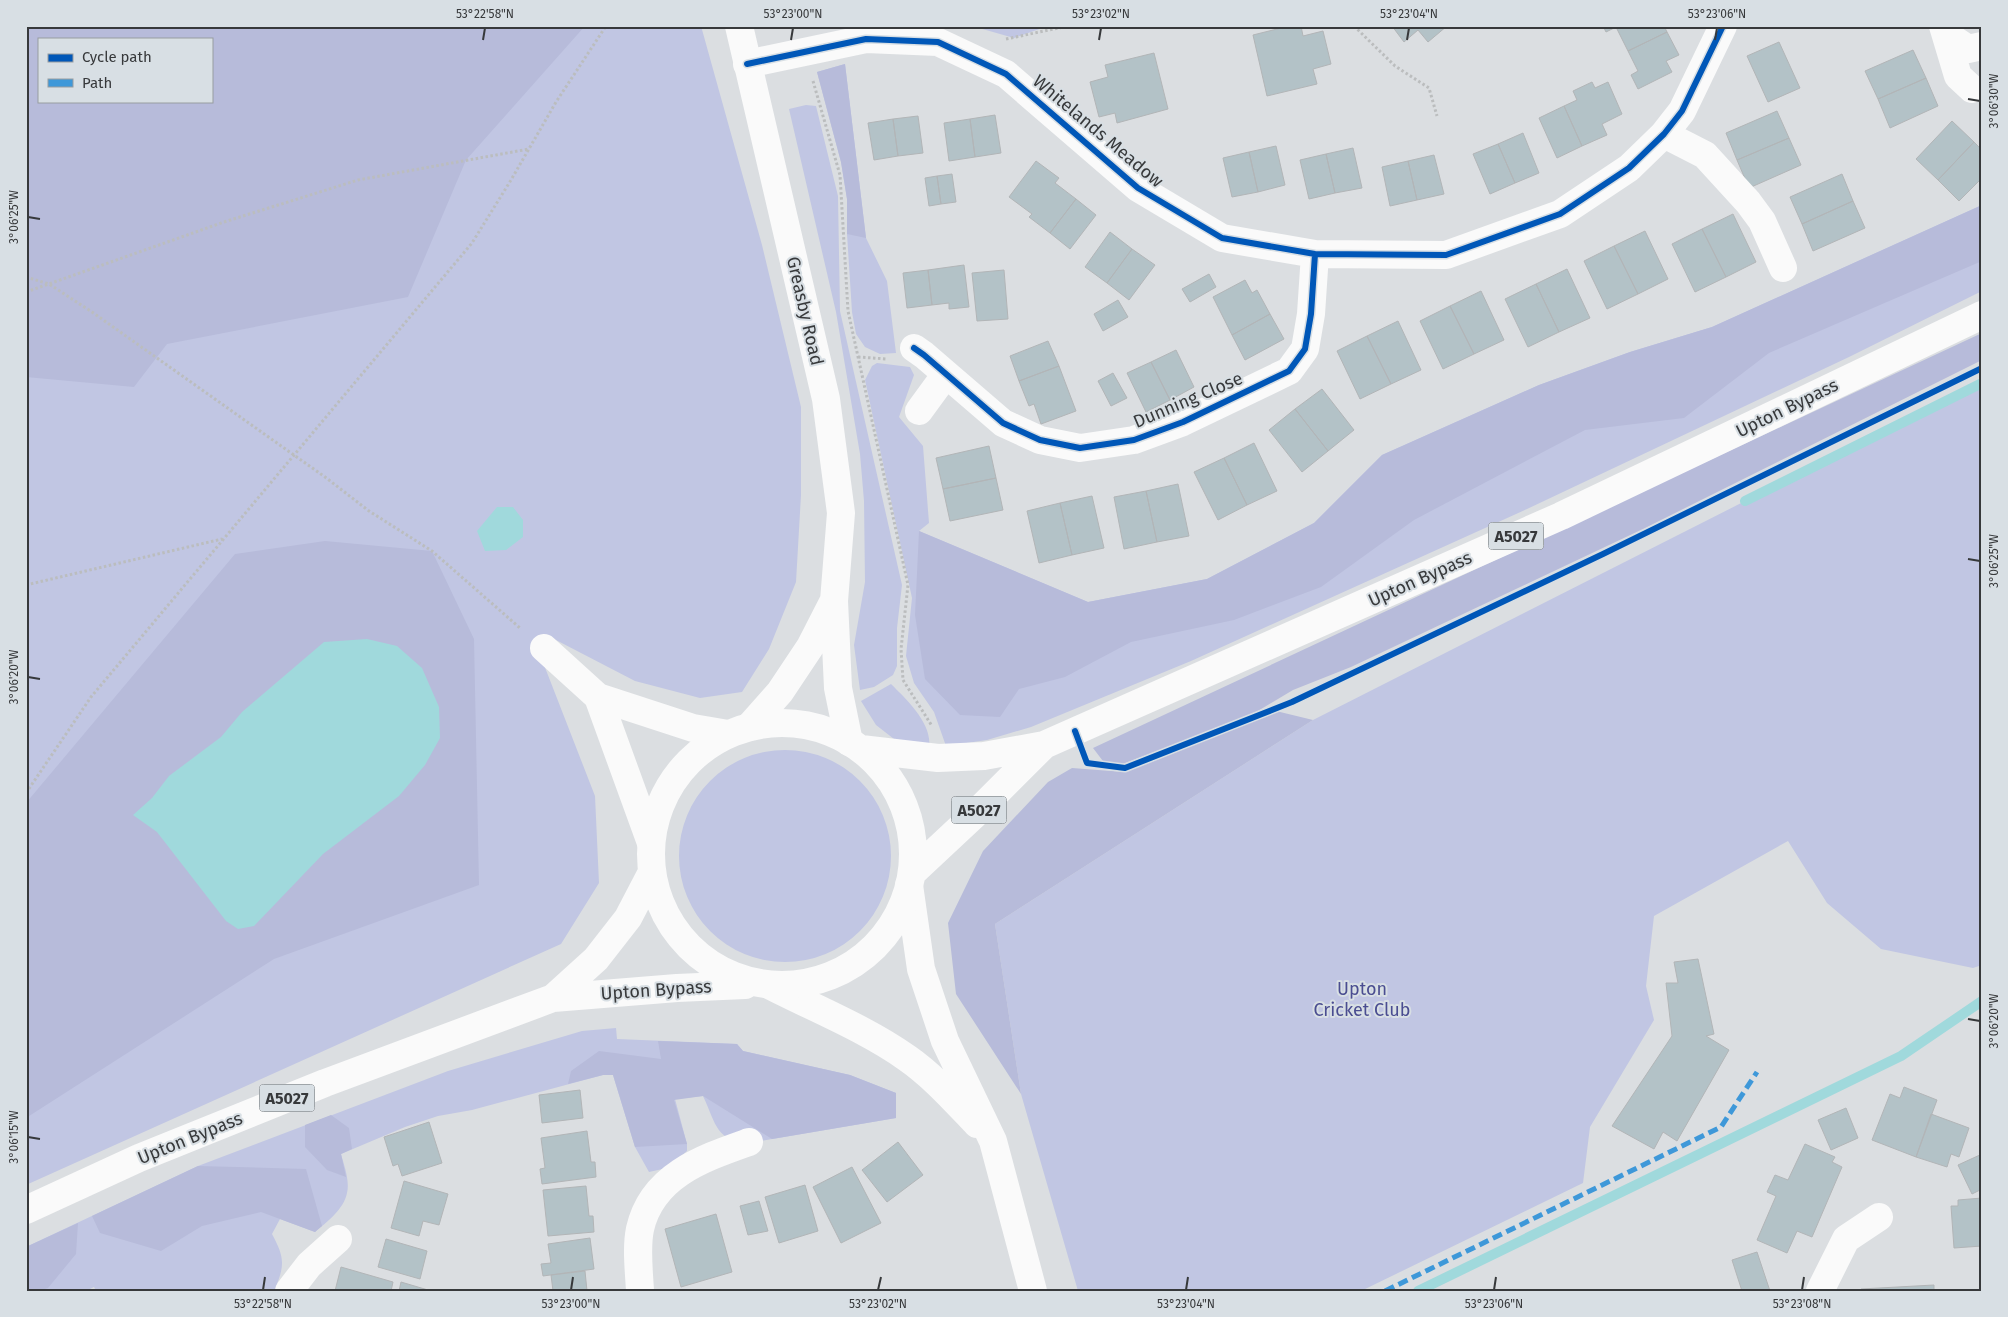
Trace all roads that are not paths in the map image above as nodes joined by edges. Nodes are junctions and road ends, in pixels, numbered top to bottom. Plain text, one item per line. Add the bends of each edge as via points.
1 (739, 26) edge
2 (1723, 26) edge
3 (1945, 30) edge
4 (1982, 46) edge
5 (747, 64) junction
6 (1972, 89) dead end
7 (1664, 134) junction
8 (1315, 254) junction
9 (1783, 268) dead end
10 (1982, 315) edge
11 (914, 348) dead end
12 (946, 374) junction
13 (919, 411) dead end
14 (834, 600) junction
15 (544, 648) road end
16 (598, 697) junction
17 (738, 731) junction
18 (855, 745) junction
19 (1044, 746) junction
20 (651, 844) junction
21 (652, 872) junction
22 (910, 879) junction
23 (765, 985) junction
24 (553, 998) junction
25 (993, 1141) junction
26 (749, 1142) dead end
27 (26, 1210) edge
28 (1879, 1217) dead end
29 (338, 1239) dead end
30 (288, 1291) edge
31 (640, 1291) edge
32 (1033, 1291) edge
33 (1820, 1291) edge

1 - 5 main road, Greasby Road
2 - 7 main road, Whitelands Meadow via 1682,111
3 - 4 main road via 1968,49
3 - 6 main road via 1958,76
5 - 8 main road, Whitelands Meadow via 866,39 938,42 1006,74 1138,188 1222,238
5 - 14 main road, Greasby Road via 826,399 841,513
7 - 8 main road, Whitelands Meadow via 1629,168 1560,214 1446,255
7 - 9 main road via 1705,155 1748,202 1762,221
8 - 12 main road, Dunning Close via 1305,349 1289,371 1183,422 1134,440 1080,448 1040,440 1003,423
10 - 19 main road, Upton Bypass / A5027 via 1561,516
11 - 12 main road, Dunning Close
12 - 13 main road
14 - 17 main road, Greasby Road via 810,647 780,692
14 - 18 main road, Greasby Road via 838,688
15 - 16 main road
16 - 17 main road via 693,728
16 - 20 main road
17 - 18 main road via 775,723 801,724 826,731
17 - 20 main road via 698,753 674,779 658,810
18 - 19 main road, Upton Bypass via 938,758 984,756
18 - 22 main road via 885,774 903,804 912,838
19 - 22 main road, Upton Bypass / A5027
20 - 21 main road
21 - 23 main road via 664,912 687,946 720,971
21 - 24 main road, Upton Bypass via 628,918 596,959
22 - 23 main road, Upton Bypass via 896,920 873,949 843,971 808,983
22 - 25 main road via 921,969 945,1040
23 - 24 main road, Upton Bypass / A5027
23 - 25 main road via 862,1030 908,1058
24 - 27 main road, Upton Bypass / A5027 via 227,1122 138,1158
25 - 32 main road
26 - 31 main road via 711,1156 675,1175 648,1205 640,1230
28 - 33 main road via 1846,1239
29 - 30 main road via 309,1265

